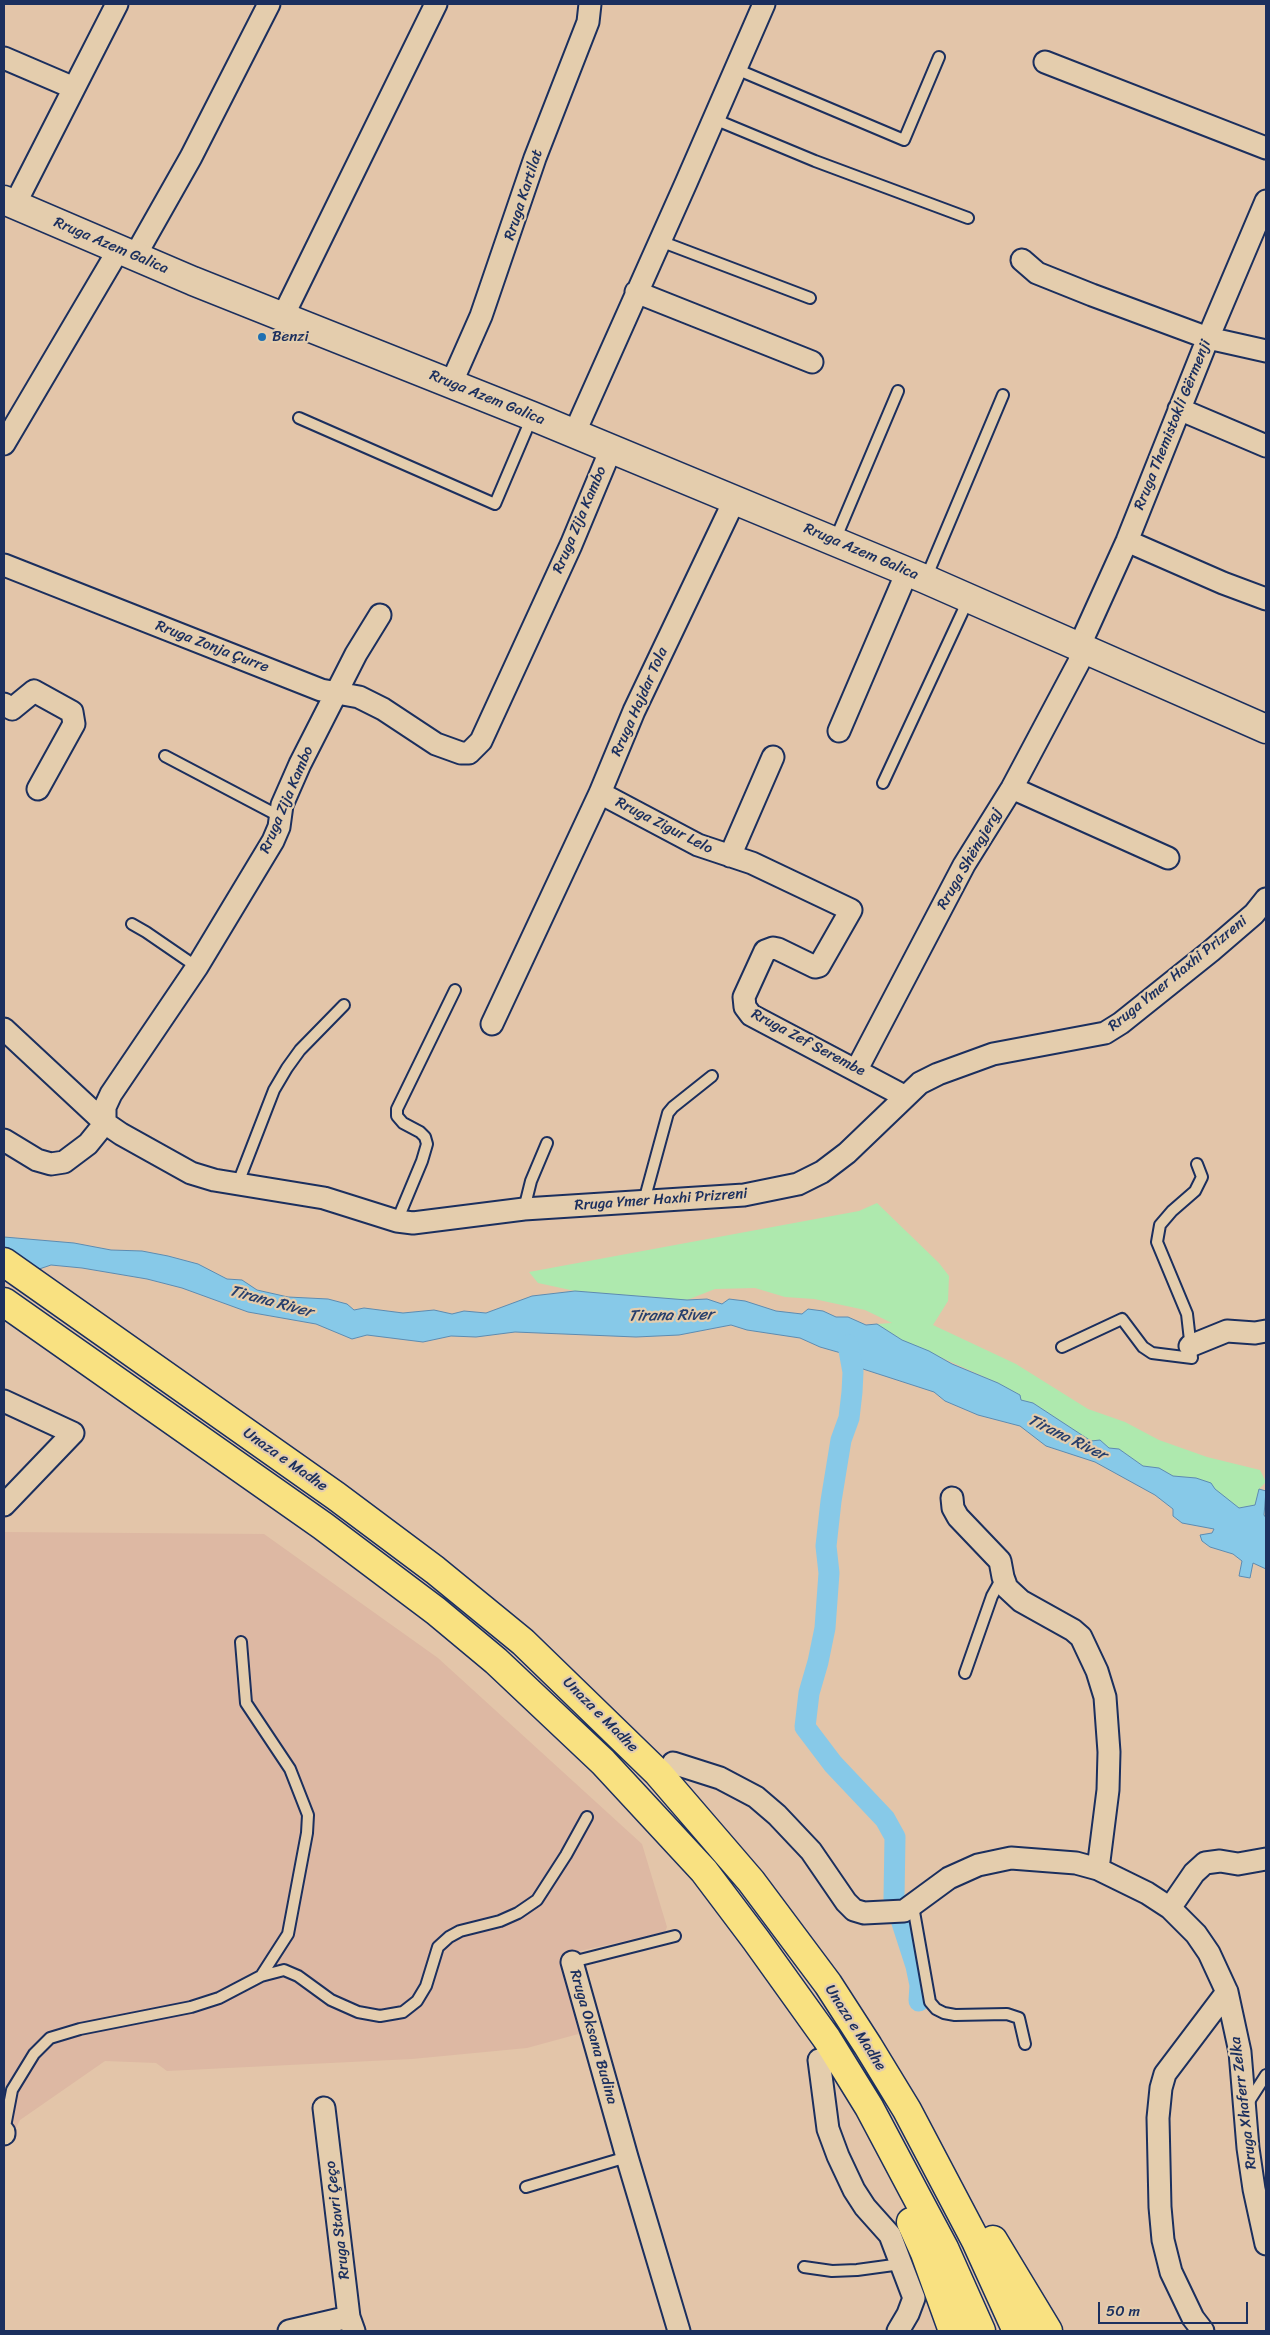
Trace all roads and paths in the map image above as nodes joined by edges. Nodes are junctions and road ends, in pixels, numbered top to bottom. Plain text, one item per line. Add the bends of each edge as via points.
1 (116, 4) edge
2 (269, 4) edge
3 (436, 4) edge
4 (590, 4) edge
5 (764, 4) edge
6 (939, 57) dead end
7 (4, 58) edge
8 (1045, 62) dead end
9 (736, 69) junction
10 (74, 88) junction
11 (714, 119) junction
12 (1266, 148) edge
13 (1266, 201) edge
14 (9, 202) edge
15 (968, 218) dead end
16 (660, 241) junction
17 (127, 252) junction
18 (1022, 260) dead end
19 (636, 292) junction
20 (810, 298) dead end
21 (284, 316) junction
22 (1208, 338) junction
23 (1266, 351) edge
24 (812, 362) dead end
25 (451, 384) junction
26 (898, 391) dead end
27 (1003, 395) dead end
28 (1179, 409) junction
29 (532, 416) junction
30 (299, 418) dead end
31 (574, 434) junction
32 (4, 444) edge
33 (1266, 446) edge
34 (611, 449) junction
35 (734, 499) junction
36 (834, 541) junction
37 (1127, 541) junction
38 (4, 565) edge
39 (916, 576) junction
40 (969, 598) junction
41 (1266, 599) edge
42 (380, 615) dead end
43 (1081, 649) junction
44 (338, 693) junction
45 (4, 704) edge
46 (1266, 729) edge
47 (839, 731) dead end
48 (165, 756) dead end
49 (773, 757) dead end
50 (883, 783) dead end
51 (38, 788) dead end
52 (1012, 788) junction
53 (600, 793) junction
54 (279, 816) junction
55 (730, 856) junction
56 (1168, 858) dead end
57 (1266, 899) edge
58 (132, 924) dead end
59 (197, 967) junction
60 (455, 990) dead end
61 (344, 1005) dead end
62 (492, 1024) dead end
63 (4, 1030) edge
64 (857, 1070) junction
65 (712, 1076) dead end
66 (904, 1096) junction
67 (105, 1123) junction
68 (4, 1140) edge
69 (547, 1143) dead end
70 (1198, 1164) dead end
71 (238, 1183) junction
72 (644, 1201) junction
73 (524, 1209) junction
74 (397, 1221) junction
75 (4, 1262) edge
76 (14, 1309) edge
77 (1266, 1331) edge
78 (1190, 1346) junction
79 (1062, 1347) dead end
80 (4, 1401) edge
81 (952, 1498) dead end
82 (4, 1505) edge
83 (1003, 1577) junction
84 (241, 1642) dead end
85 (524, 1642) junction
86 (509, 1673) junction
87 (965, 1673) dead end
88 (674, 1763) dead end
89 (587, 1818) dead end
90 (1266, 1859) edge
91 (1098, 1869) junction
92 (1170, 1908) junction
93 (900, 1910) junction
94 (675, 1936) dead end
95 (572, 1962) joint
96 (261, 1976) junction
97 (1227, 1992) junction
98 (1026, 2044) dead end
99 (819, 2060) junction
100 (1266, 2075) edge
101 (324, 2108) dead end
102 (1244, 2110) junction
103 (4, 2133) edge
104 (627, 2158) junction
105 (526, 2187) dead end
106 (1266, 2244) edge
107 (902, 2264) junction
108 (804, 2267) dead end
109 (352, 2324) edge
110 (289, 2331) edge
111 (679, 2331) edge
112 (898, 2331) edge
113 (953, 2331) edge
114 (981, 2331) edge
115 (1017, 2331) edge
116 (1048, 2331) edge
117 (1203, 2331) edge

1 - 10 street
2 - 17 street via 190,157
3 - 21 street
4 - 25 street, Rruga Kartilat via 588,22 535,158 481,316
5 - 9 street
6 - 9 lane via 904,140
7 - 10 street
8 - 12 street
9 - 11 street
10 - 14 street
11 - 15 lane
11 - 16 street
13 - 22 street, Rruga Themistokli Gërmenji
14 - 17 main road, Rruga Azem Galica
16 - 19 street
16 - 20 lane
17 - 21 main road, Rruga Azem Galica
17 - 32 street
18 - 22 street via 1055,282
19 - 24 street
19 - 31 street
21 - 25 main road, Rruga Azem Galica
22 - 23 street
22 - 28 street, Rruga Themistokli Gërmenji
25 - 29 main road, Rruga Azem Galica
26 - 36 lane
27 - 39 lane
28 - 33 street
28 - 37 street, Rruga Themistokli Gërmenji
29 - 30 lane via 495,504
29 - 31 main road, Rruga Azem Galica
31 - 34 main road, Rruga Azem Galica
34 - 35 main road, Rruga Azem Galica
34 - 44 street, Rruga Zija Kambo via 529,638 476,749 469,754 436,744 359,697
35 - 36 main road, Rruga Azem Galica
35 - 53 street, Rruga Hajdar Tola via 634,711
36 - 39 main road, Rruga Azem Galica
37 - 41 street
37 - 43 street, Rruga Themistokli Gërmenji
38 - 44 street, Rruga Zonja Çurre via 321,690
39 - 40 main road, Rruga Azem Galica
39 - 47 street
40 - 43 main road, Rruga Azem Galica
40 - 50 lane
42 - 44 street via 356,654
43 - 46 main road, Rruga Azem Galica
43 - 52 street, Rruga Shëngjergj via 1079,662
44 - 54 street, Rruga Zija Kambo via 300,764
45 - 51 street via 12,709 34,691 72,712 74,724
48 - 54 lane
49 - 55 street
52 - 56 street
52 - 64 street, Rruga Shëngjergj via 964,865
53 - 55 street, Rruga Zigur Lelo via 698,845
53 - 62 street, Rruga Hajdar Tola
54 - 59 street, Rruga Zija Kambo via 279,827 273,841
55 - 64 street, Rruga Zef Serembe via 752,863 851,910 819,966 778,949 766,951 743,1002 751,1015
57 - 66 street, Rruga Ymer Haxhi Prizreni via 1254,914 1211,951 1105,1033 993,1054 938,1074
58 - 59 lane
59 - 67 street, Rruga Zija Kambo via 111,1094 105,1108
60 - 74 lane via 397,1109 397,1116 420,1132 427,1144
61 - 71 lane via 287,1068 274,1090
63 - 67 street
64 - 66 street, Rruga Zef Serembe
65 - 72 lane via 668,1113
66 - 72 street, Rruga Ymer Haxhi Prizreni via 847,1153 822,1172 798,1184 744,1195
67 - 68 street via 88,1144 64,1162 51,1164 37,1160
67 - 71 street, Rruga Ymer Haxhi Prizreni via 190,1173
69 - 73 lane via 531,1181
70 - 78 lane via 1202,1177 1195,1191 1160,1225 1157,1242 1187,1314
71 - 74 street, Rruga Ymer Haxhi Prizreni via 324,1198
72 - 73 street, Rruga Ymer Haxhi Prizreni
73 - 74 street, Rruga Ymer Haxhi Prizreni via 435,1222 413,1224
75 - 85 highway, Unaza e Madhe via 336,1496
76 - 86 highway, Unaza e Madhe via 380,1568
77 - 78 street via 1227,1331
78 - 79 lane via 1192,1358 1152,1353 1143,1347 1122,1319
80 - 82 street via 73,1433
81 - 83 street via 958,1517 1000,1561
83 - 87 lane via 992,1596
83 - 91 street via 1014,1596 1081,1637 1097,1671 1105,1697 1109,1752 1108,1790
84 - 96 lane via 246,1703 290,1769 308,1815 308,1833 288,1934
85 - 115 highway, Unaza e Madhe via 658,1773 751,1882 828,1984 907,2110 976,2242
85 - 116 highway via 578,1675 613,1706 759,1865 846,1985 909,2083 998,2249
86 - 99 highway via 516,1691 528,1707 601,1781 715,1913
86 - 114 highway, Unaza e Madhe via 603,1762 654,1816 704,1871 756,1940 827,2039 869,2107 944,2248
88 - 93 street via 720,1778 756,1797 799,1838 854,1910 864,1913
89 - 96 lane via 537,1900 500,1921 460,1931 449,1938 438,1948 418,2001 403,2012 380,2016 358,2012 331,2000 284,1970
90 - 92 street via 1238,1864 1206,1863 1194,1873
91 - 92 street, Rruga Xhaferr Zelka via 1148,1893
91 - 93 street, Rruga Xhaferr Zelka via 1041,1859 995,1860 949,1878
92 - 97 street, Rruga Xhaferr Zelka via 1196,1934 1209,1953
93 - 98 lane via 930,2002 936,2010 944,2014 1007,2014 1019,2018
94 - 95 lane, Rruga Oksana Budina
95 - 104 street, Rruga Oksana Budina
96 - 103 lane via 219,1998 191,2007 50,2038 34,2054 12,2090
97 - 102 street, Rruga Xhaferr Zelka via 1240,2052
97 - 117 street via 1165,2074 1158,2118 1163,2240 1171,2272 1193,2318
99 - 107 street via 828,2128 838,2156 865,2207 890,2235
99 - 113 highway via 863,2131 902,2204 925,2253
100 - 102 lane
101 - 109 street, Rruga Stavri Çeço
102 - 106 street, Rruga Xhaferr Zelka via 1254,2189
104 - 105 lane
104 - 111 street, Rruga Oksana Budina
107 - 108 lane via 832,2271
107 - 112 street via 914,2298
109 - 110 street

